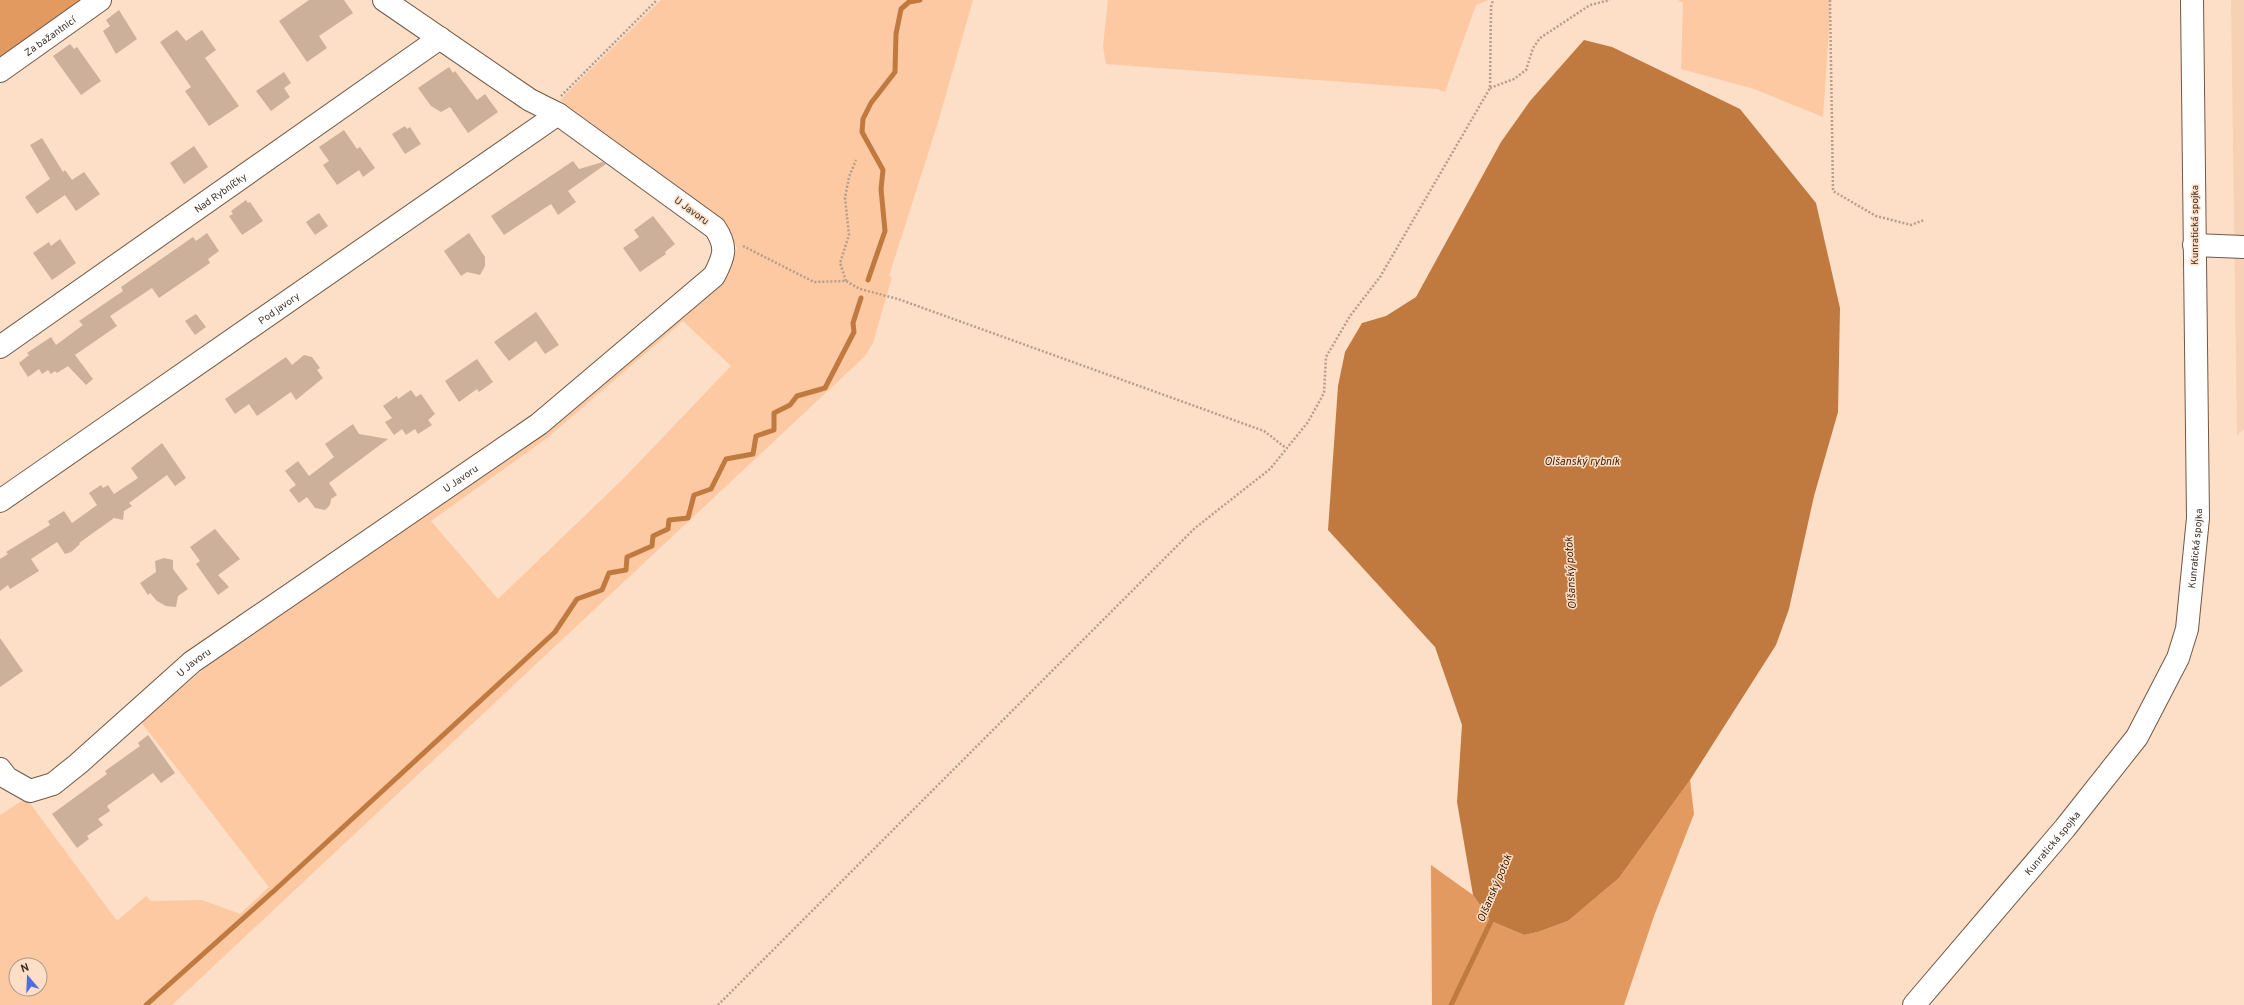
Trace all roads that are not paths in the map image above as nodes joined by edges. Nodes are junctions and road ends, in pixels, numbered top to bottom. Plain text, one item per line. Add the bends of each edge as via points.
1 (100, 0) edge
2 (384, 0) edge
3 (2192, 0) edge
4 (440, 38) junction
5 (0, 71) edge
6 (540, 105) junction
7 (2194, 245) junction
8 (2244, 247) edge
9 (5, 336) edge
10 (0, 502) edge
11 (0, 769) edge
12 (1914, 1005) edge

1 - 5 street, Za bažantnicí
2 - 4 street, U Javoru
3 - 7 street, Kunratická spojka
4 - 6 street, U Javoru
4 - 9 street, Nad Rybníčky
6 - 10 street, Pod javory
6 - 11 street, U Javoru via 707,220 722,237 723,244 724,258 714,276 539,424 192,662 53,784 30,791 6,778
7 - 8 street
7 - 12 street, Kunratická spojka via 2198,518 2191,601 2187,629 2178,658 2137,737 2065,828

